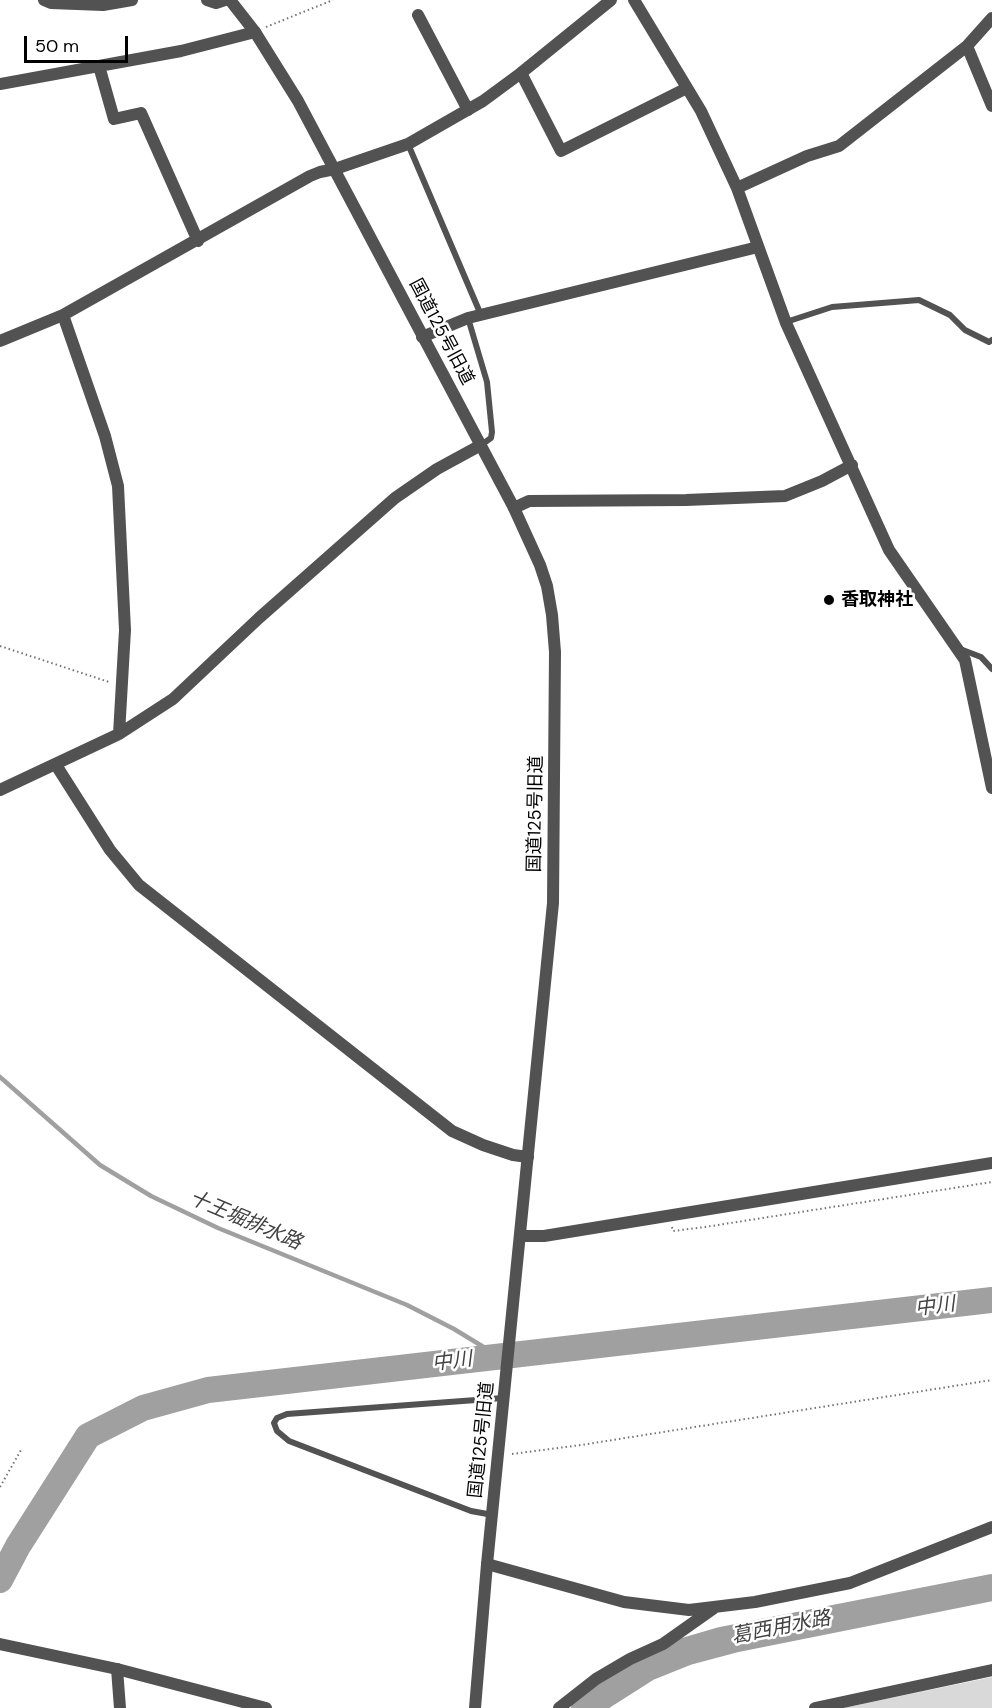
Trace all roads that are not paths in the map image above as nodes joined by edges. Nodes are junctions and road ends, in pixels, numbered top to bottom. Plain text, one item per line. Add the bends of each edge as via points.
1 (44, 0) edge
2 (132, 0) edge
3 (207, 0) edge
4 (225, 0) edge
5 (230, 0) edge
6 (610, 0) edge
7 (634, 0) edge
8 (418, 15) dead end
9 (992, 18) edge
10 (255, 32) junction
11 (967, 46) junction
12 (99, 66) junction
13 (521, 73) junction
14 (0, 84) edge
15 (687, 88) junction
16 (992, 106) edge
17 (468, 110) junction
18 (408, 144) junction
19 (335, 169) junction
20 (737, 188) junction
21 (198, 241) junction
22 (758, 247) junction
23 (63, 315) junction
24 (475, 317) junction
25 (786, 322) junction
26 (422, 337) junction
27 (992, 340) edge
28 (0, 341) edge
29 (481, 445) junction
30 (852, 465) junction
31 (514, 508) junction
32 (956, 647) junction
33 (992, 669) edge
34 (119, 734) junction
35 (56, 765) junction
36 (992, 788) edge
37 (0, 790) edge
38 (528, 1157) junction
39 (992, 1163) edge
40 (521, 1236) junction
41 (504, 1394) junction
42 (492, 1515) junction
43 (992, 1527) edge
44 (487, 1564) junction
45 (715, 1607) junction
46 (0, 1644) edge
47 (117, 1669) junction
48 (992, 1670) edge
49 (120, 1708) edge
50 (266, 1708) edge
51 (476, 1708) edge
52 (559, 1708) edge
53 (815, 1708) edge

1 - 2 street via 103,5
3 - 4 street
5 - 10 street, 国道125号旧道
6 - 13 street
7 - 15 street
8 - 17 street
9 - 11 street
10 - 12 street
10 - 19 street, 国道125号旧道
11 - 16 street
11 - 20 street via 839,146
12 - 14 street
12 - 21 street via 114,119 141,113
13 - 15 street via 561,151
13 - 17 street
15 - 20 street
17 - 18 street
18 - 19 street
18 - 24 lane
19 - 21 street via 310,176
19 - 26 street, 国道125号旧道
20 - 22 street
21 - 23 street
22 - 24 street
22 - 25 street
23 - 28 street
23 - 34 street via 118,486 125,630
24 - 26 street
24 - 29 lane via 492,432 491,438
25 - 27 lane via 832,307 919,300 950,315 965,330
25 - 30 street
26 - 29 street, 国道125号旧道
29 - 31 street, 国道125号旧道
29 - 34 street via 395,498 173,699
30 - 31 street via 785,496 529,501
30 - 32 street via 889,550
31 - 38 street, 国道125号旧道 via 547,586 555,652 553,903
32 - 33 lane via 981,657
32 - 36 street via 965,660
34 - 35 street
35 - 37 street
35 - 38 street via 111,850 140,885 452,1131 483,1145
38 - 40 street, 国道125号旧道
39 - 40 street via 544,1236
40 - 41 street, 国道125号旧道
41 - 42 street, 国道125号旧道
41 - 42 lane via 288,1414 274,1423 289,1441 471,1511
42 - 44 street, 国道125号旧道
43 - 45 street via 850,1583
44 - 45 street via 624,1602 689,1610
44 - 51 street, 国道125号旧道
45 - 52 street via 663,1644 596,1679
46 - 47 street
47 - 49 street
47 - 50 street
48 - 53 street

